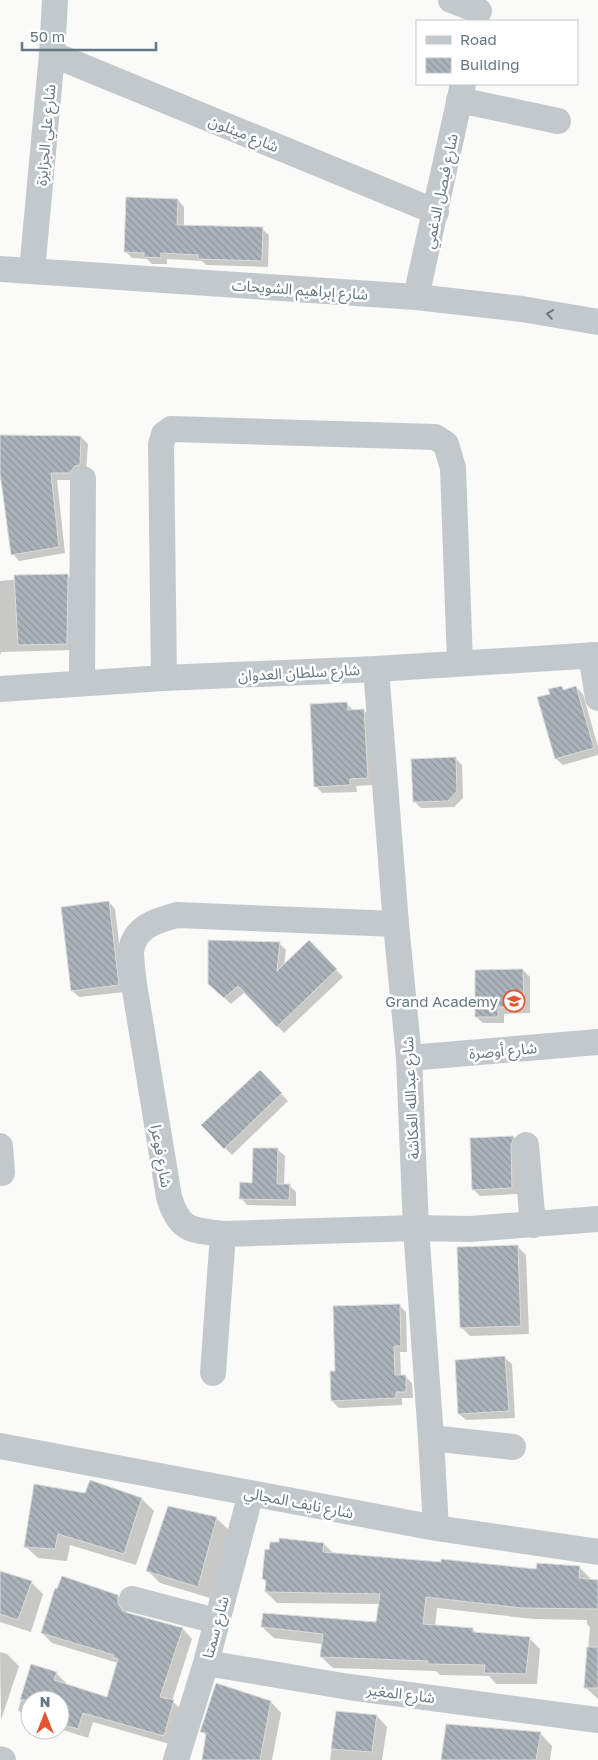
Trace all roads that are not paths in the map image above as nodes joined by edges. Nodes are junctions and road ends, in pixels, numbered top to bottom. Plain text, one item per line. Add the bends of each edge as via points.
1 (55, 0) edge
2 (451, 0) edge
3 (479, 11) edge
4 (52, 54) junction
5 (461, 92) edge
6 (558, 121) dead end
7 (436, 212) junction
8 (0, 269) edge
9 (32, 271) junction
10 (416, 297) junction
11 (598, 322) edge
12 (83, 479) dead end
13 (594, 655) edge
14 (460, 663) junction
15 (376, 669) junction
16 (164, 678) junction
17 (82, 683) junction
18 (0, 689) edge
19 (598, 698) edge
20 (396, 924) junction
21 (598, 1042) edge
22 (409, 1058) junction
23 (526, 1145) dead end
24 (0, 1146) edge
25 (2, 1173) dead end
26 (598, 1219) edge
27 (533, 1225) junction
28 (416, 1228) junction
29 (223, 1234) junction
30 (213, 1373) dead end
31 (431, 1438) junction
32 (0, 1446) edge
33 (513, 1447) dead end
34 (251, 1493) junction
35 (436, 1528) junction
36 (598, 1552) edge
37 (132, 1599) dead end
38 (216, 1621) junction
39 (206, 1664) junction
40 (598, 1720) edge
41 (176, 1760) edge

1 - 4 street, شارع علي الجزايزة
2 - 3 street
4 - 7 street, شارع ميثلون
4 - 9 street, شارع علي الجزايزة
5 - 6 street
5 - 7 street, شارع فيصل الدغمي
7 - 10 street, شارع فيصل الدغمي
8 - 9 street, شارع إبراهيم الشويحات
9 - 10 street, شارع إبراهيم الشويحات
11 -> 10 street, شارع إبراهيم الشويحات via 522,309
12 - 17 street
13 - 14 street, شارع سلطان العدوان
13 - 19 street
14 - 15 street, شارع سلطان العدوان
14 - 16 street via 453,468 446,444 435,437 171,429 164,434 161,445
15 - 16 street, شارع سلطان العدوان
15 - 20 street, شارع عبدالله العكاشة
16 - 17 street, شارع سلطان العدوان
17 - 18 street, شارع سلطان العدوان
20 - 22 street, شارع عبدالله العكاشة
20 - 29 street, شارع فوعرا via 177,915 158,919 137,936 131,950 134,984 173,1211 184,1225
21 - 22 street, شارع أوصرة
22 - 28 street, شارع عبدالله العكاشة
23 - 27 street
24 - 25 street
26 - 27 street, شارع فوعرا
27 - 28 street, شارع فوعرا
28 - 29 street, شارع فوعرا
28 - 31 street, شارع عبدالله العكاشة
29 - 30 street
31 - 33 street
31 - 35 street, شارع عبدالله العكاشة
32 - 34 street, شارع نايف المجالي
34 - 35 street, شارع نايف المجالي
34 - 38 street, شارع سمتا
35 - 36 street, شارع نايف المجالي
37 - 38 street
38 - 39 street, شارع سمتا
39 - 40 street, شارع المغير via 349,1687
39 - 41 street, شارع سمتا

